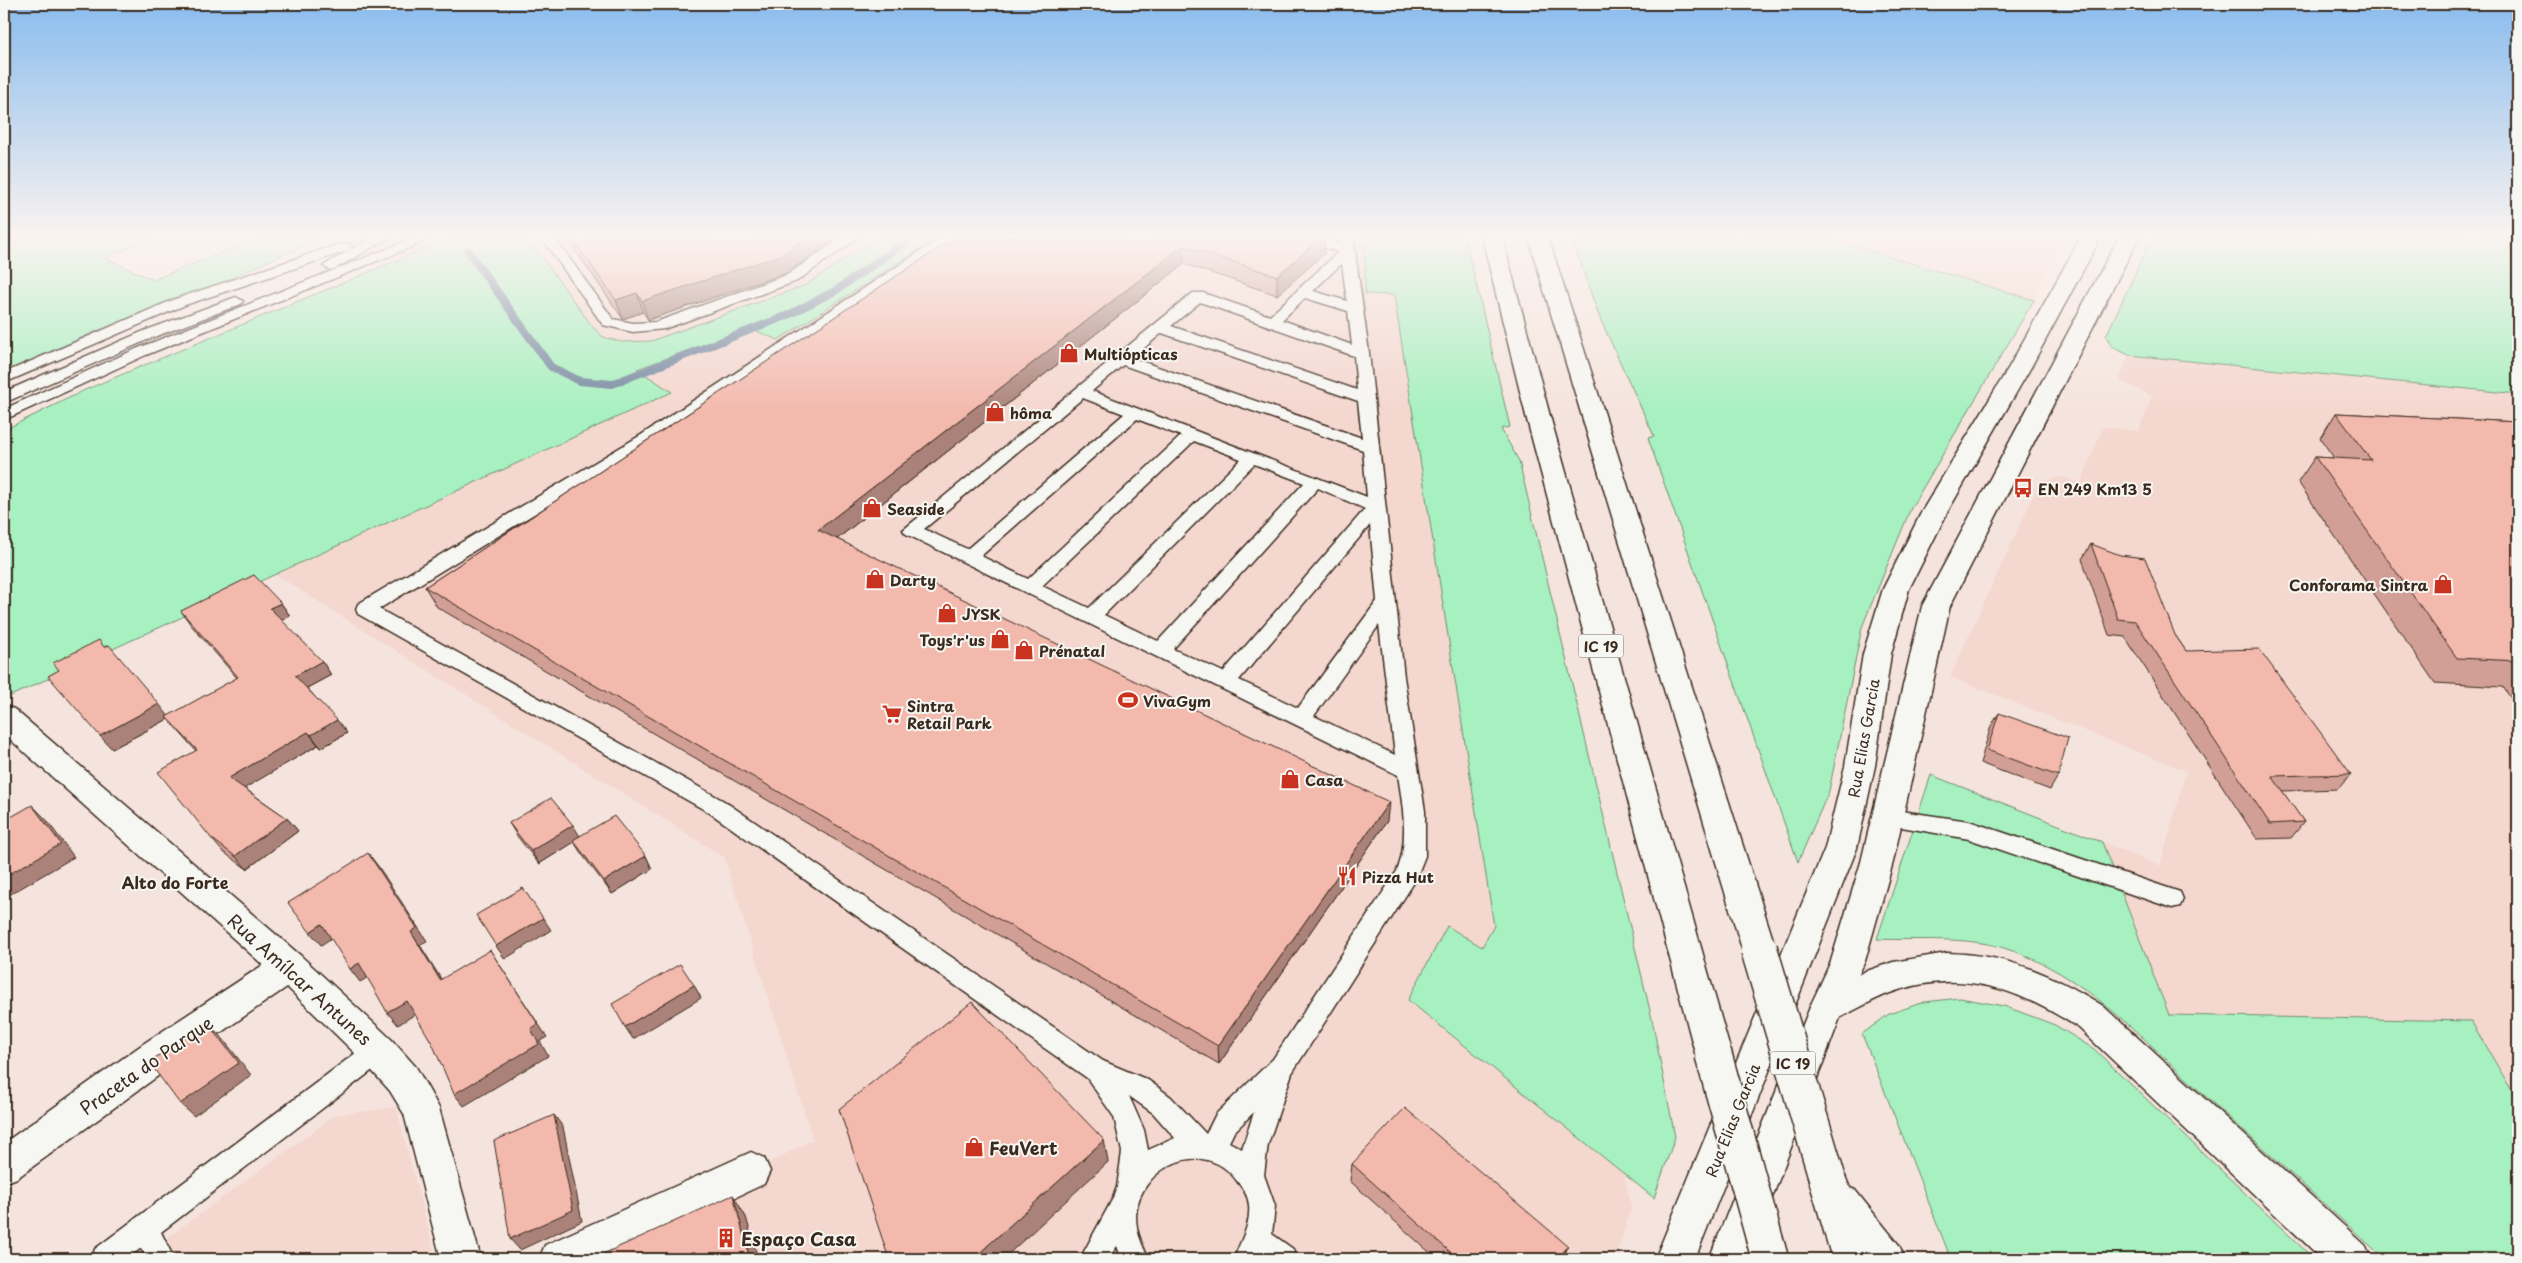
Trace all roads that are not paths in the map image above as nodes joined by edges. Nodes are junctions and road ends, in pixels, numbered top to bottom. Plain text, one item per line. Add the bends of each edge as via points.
1 (196, 296) edge
2 (225, 296) edge
3 (250, 296) edge
4 (283, 296) edge
5 (589, 296) edge
6 (742, 296) edge
7 (864, 296) edge
8 (1300, 296) edge
9 (1313, 296) edge
10 (1353, 296) edge
11 (1507, 296) edge
12 (1556, 296) edge
13 (2059, 296) edge
14 (2098, 296) edge
15 (1355, 308) junction
16 (1272, 322) junction
17 (1160, 327) junction
18 (149, 334) junction
19 (1361, 353) junction
20 (1121, 359) junction
21 (4, 378) edge
22 (1080, 392) junction
23 (4, 398) edge
24 (1365, 398) junction
25 (1136, 412) junction
26 (4, 415) edge
27 (1192, 434) junction
28 (1371, 447) junction
29 (1252, 457) junction
30 (1315, 481) junction
31 (1376, 507) junction
32 (969, 557) junction
33 (1030, 587) junction
34 (1386, 602) junction
35 (1091, 617) junction
36 (1161, 650) junction
37 (1226, 682) junction
38 (4, 717) edge
39 (1301, 718) junction
40 (1409, 771) junction
41 (1887, 817) junction
42 (2172, 898) dead end
43 (289, 967) junction
44 (1827, 1007) junction
45 (378, 1051) junction
46 (1282, 1067) junction
47 (1094, 1069) junction
48 (1206, 1146) junction
49 (4, 1165) edge
50 (751, 1171) dead end
51 (1252, 1175) junction
52 (1829, 1184) junction
53 (1126, 1196) junction
54 (145, 1229) junction
55 (1252, 1250) edge
56 (105, 1259) edge
57 (161, 1259) edge
58 (461, 1259) edge
59 (559, 1259) edge
60 (1093, 1259) edge
61 (1135, 1259) edge
62 (1283, 1259) edge
63 (1675, 1259) edge
64 (1729, 1259) edge
65 (1770, 1259) edge
66 (1852, 1259) edge
67 (1885, 1259) edge
68 (2351, 1259) edge

1 - 21 lane
2 - 18 lane
3 - 18 lane
4 - 26 lane via 141,352
5 - 6 lane via 608,322 621,328 640,329 659,326
7 - 47 lane via 647,438 365,609 716,808
8 - 16 lane
9 - 15 lane
10 - 15 lane
11 - 65 main road, IC 19, bridge
12 - 52 main road, IC 19, bridge
13 - 63 main road, Rua Elias Garcia via 1935,511 1896,589 1877,654 1860,766 1841,848
14 - 41 main road via 1936,606
15 - 19 lane
16 - 17 lane via 1198,296
16 - 19 lane
17 - 20 lane
17 - 24 lane
18 - 23 lane
19 - 24 lane
20 - 22 lane
20 - 28 lane
22 - 25 lane
22 - 32 lane via 912,530
24 - 28 lane
25 - 27 lane
25 - 32 lane
27 - 29 lane
27 - 33 lane
28 - 31 lane
29 - 30 lane
29 - 35 lane
30 - 31 lane
30 - 36 lane
31 - 34 lane
31 - 37 lane
32 - 33 lane
33 - 35 lane
34 - 39 lane
34 - 40 lane
35 - 36 lane
36 - 37 lane
37 - 39 lane
38 - 43 main road, Rua Amílcar Antunes
39 - 40 lane
40 - 46 lane via 1415,831 1414,856 1407,875
41 - 42 lane via 1969,830
41 - 44 main road via 1848,961
43 - 45 main road, Rua Amílcar Antunes
43 - 49 main road, Praceta do Parque
44 - 64 main road
44 - 68 main road via 1892,977 1943,966 1984,968 2058,995 2091,1017
45 - 54 lane
45 - 58 main road, Rua Amílcar Antunes via 403,1079 421,1108
46 - 48 lane
46 - 51 lane via 1255,1144
47 - 48 lane via 1139,1088
47 - 53 lane via 1115,1094 1130,1124 1135,1153
48 - 51 lane via 1234,1157
48 - 53 lane via 1178,1147 1158,1155 1141,1169
50 - 59 main road
51 - 55 lane via 1260,1195 1262,1218
52 - 66 main road, IC 19
52 - 67 main road
53 - 60 lane via 1115,1224
53 - 61 lane via 1122,1223 1126,1242
54 - 56 lane
54 - 57 lane
55 - 62 lane

